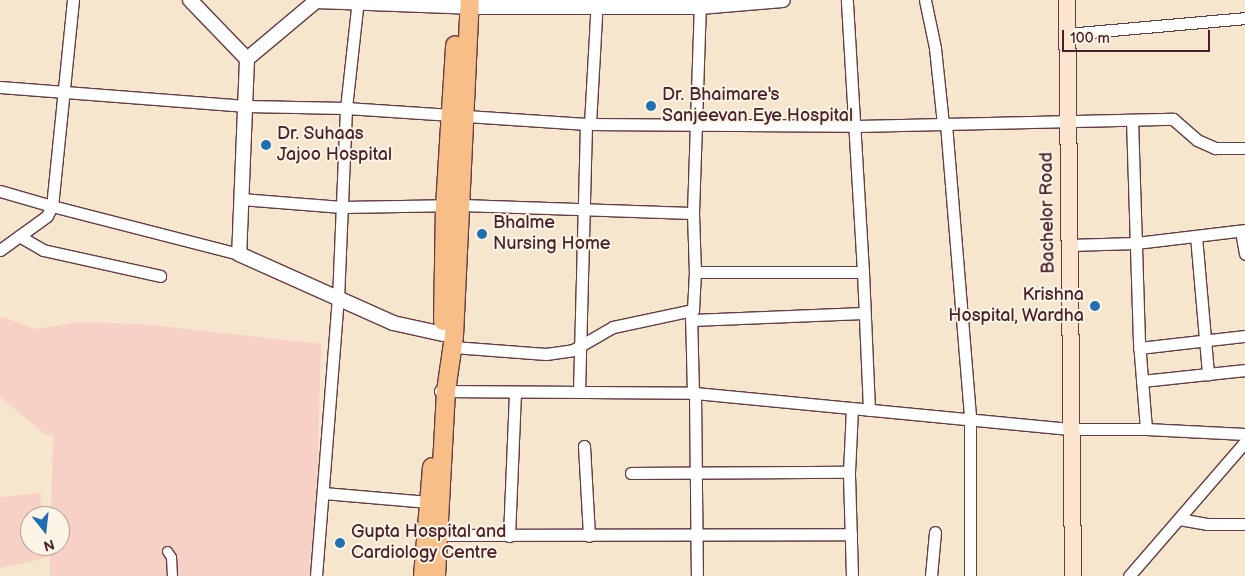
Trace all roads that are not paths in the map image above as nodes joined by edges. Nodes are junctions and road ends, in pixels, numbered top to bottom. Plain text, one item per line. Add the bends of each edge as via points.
1 (73, 0) edge
2 (190, 0) edge
3 (316, 0) edge
4 (783, 0) edge
5 (847, 0) edge
6 (925, 0) edge
7 (1068, 0) edge
8 (358, 2) edge
9 (464, 4) edge
10 (597, 4) edge
11 (700, 4) edge
12 (1245, 18) edge
13 (1067, 34) junction
14 (247, 59) junction
15 (0, 88) edge
16 (64, 90) junction
17 (246, 106) junction
18 (346, 108) junction
19 (458, 118) junction
20 (1132, 120) junction
21 (1067, 122) junction
22 (588, 124) junction
23 (944, 124) junction
24 (857, 126) junction
25 (694, 127) junction
26 (1245, 148) edge
27 (0, 191) edge
28 (241, 199) junction
29 (453, 205) junction
30 (52, 206) junction
31 (342, 207) junction
32 (585, 210) junction
33 (693, 212) junction
34 (1243, 230) edge
35 (19, 236) junction
36 (1196, 236) junction
37 (1136, 244) junction
38 (1069, 245) junction
39 (2, 246) edge
40 (239, 254) junction
41 (1245, 254) edge
42 (695, 272) junction
43 (863, 272) junction
44 (160, 276) dead end
45 (338, 298) junction
46 (864, 313) junction
47 (691, 315) junction
48 (1245, 336) edge
49 (448, 340) junction
50 (1207, 340) junction
51 (580, 346) junction
52 (1139, 348) junction
53 (1245, 370) edge
54 (1208, 374) junction
55 (1142, 381) junction
56 (442, 391) junction
57 (515, 392) junction
58 (579, 392) junction
59 (694, 393) junction
60 (852, 408) junction
61 (869, 410) junction
62 (970, 419) junction
63 (1072, 429) junction
64 (1146, 429) junction
65 (1245, 434) edge
66 (1245, 442) edge
67 (584, 446) dead end
68 (849, 472) junction
69 (631, 473) dead end
70 (695, 473) junction
71 (324, 493) junction
72 (429, 502) junction
73 (1179, 519) junction
74 (1245, 524) edge
75 (935, 532) dead end
76 (695, 534) junction
77 (851, 534) junction
78 (438, 535) junction
79 (509, 536) junction
80 (589, 536) junction
81 (167, 551) dead end
82 (172, 576) edge
83 (316, 576) edge
84 (423, 576) edge
85 (436, 576) edge
86 (698, 576) edge
87 (852, 576) edge
88 (931, 576) edge
89 (970, 576) edge
90 (1073, 576) edge
91 (1129, 576) edge

1 - 16 street
2 - 14 street
3 - 8 street
3 - 14 street
4 - 11 street
5 - 24 street
6 - 23 street via 935,48
7 - 13 main road, Bachelor Road
8 - 9 street
8 - 18 street
9 - 10 street
9 - 19 main road
10 - 11 street
10 - 22 street
11 - 25 street
12 - 13 street
13 - 21 main road, Bachelor Road
14 - 17 street
15 - 16 street
16 - 17 street
16 - 30 street
17 - 18 street
17 - 28 street
18 - 19 street
18 - 31 street
19 - 22 street
19 - 29 main road
20 - 21 street
20 - 26 street via 1173,119 1197,140 1215,148
20 - 37 street
21 - 23 street
21 - 38 main road, Bachelor Road
22 - 25 street
22 - 32 street
23 - 24 street
23 - 62 street
24 - 25 street
24 - 43 street
25 - 33 street
27 - 30 street
28 - 31 street
28 - 40 street
29 - 31 street
29 - 32 street
29 - 49 main road
30 - 35 street via 47,216
30 - 40 street
31 - 45 street
32 - 33 street
32 - 51 street
33 - 42 street
34 - 36 street
34 - 41 street
35 - 39 street
35 - 44 street via 43,250
36 - 37 street
36 - 50 street
37 - 38 street
37 - 52 street
38 - 63 main road, Bachelor Road
40 - 45 street
42 - 43 street
42 - 47 street
43 - 46 street
45 - 49 street via 393,324
45 - 71 street
46 - 47 street
46 - 61 street
47 - 51 street via 613,326
47 - 59 street
48 - 50 street
49 - 51 street via 546,354
49 - 56 main road
50 - 52 street
50 - 54 street
51 - 58 street
52 - 55 street
53 - 54 street
54 - 55 street
55 - 64 street
56 - 57 street
56 - 72 main road
56 - 78 main road
57 - 58 street
57 - 79 street
58 - 59 street
59 - 60 street
59 - 70 street
60 - 61 street
60 - 68 street
61 - 62 street
62 - 63 street
62 - 89 street
63 - 64 street
63 - 90 main road, Bachelor Road
64 - 65 street
66 - 73 street
67 - 80 street
68 - 70 street
68 - 77 street
69 - 70 street
70 - 76 street
71 - 72 street
71 - 83 street
72 - 84 main road
73 - 74 street via 1206,524
73 - 91 street
75 - 88 street
76 - 77 street
76 - 80 street
76 - 86 street
77 - 87 street
78 - 79 street
78 - 85 main road
79 - 80 street
81 - 82 street via 171,556

